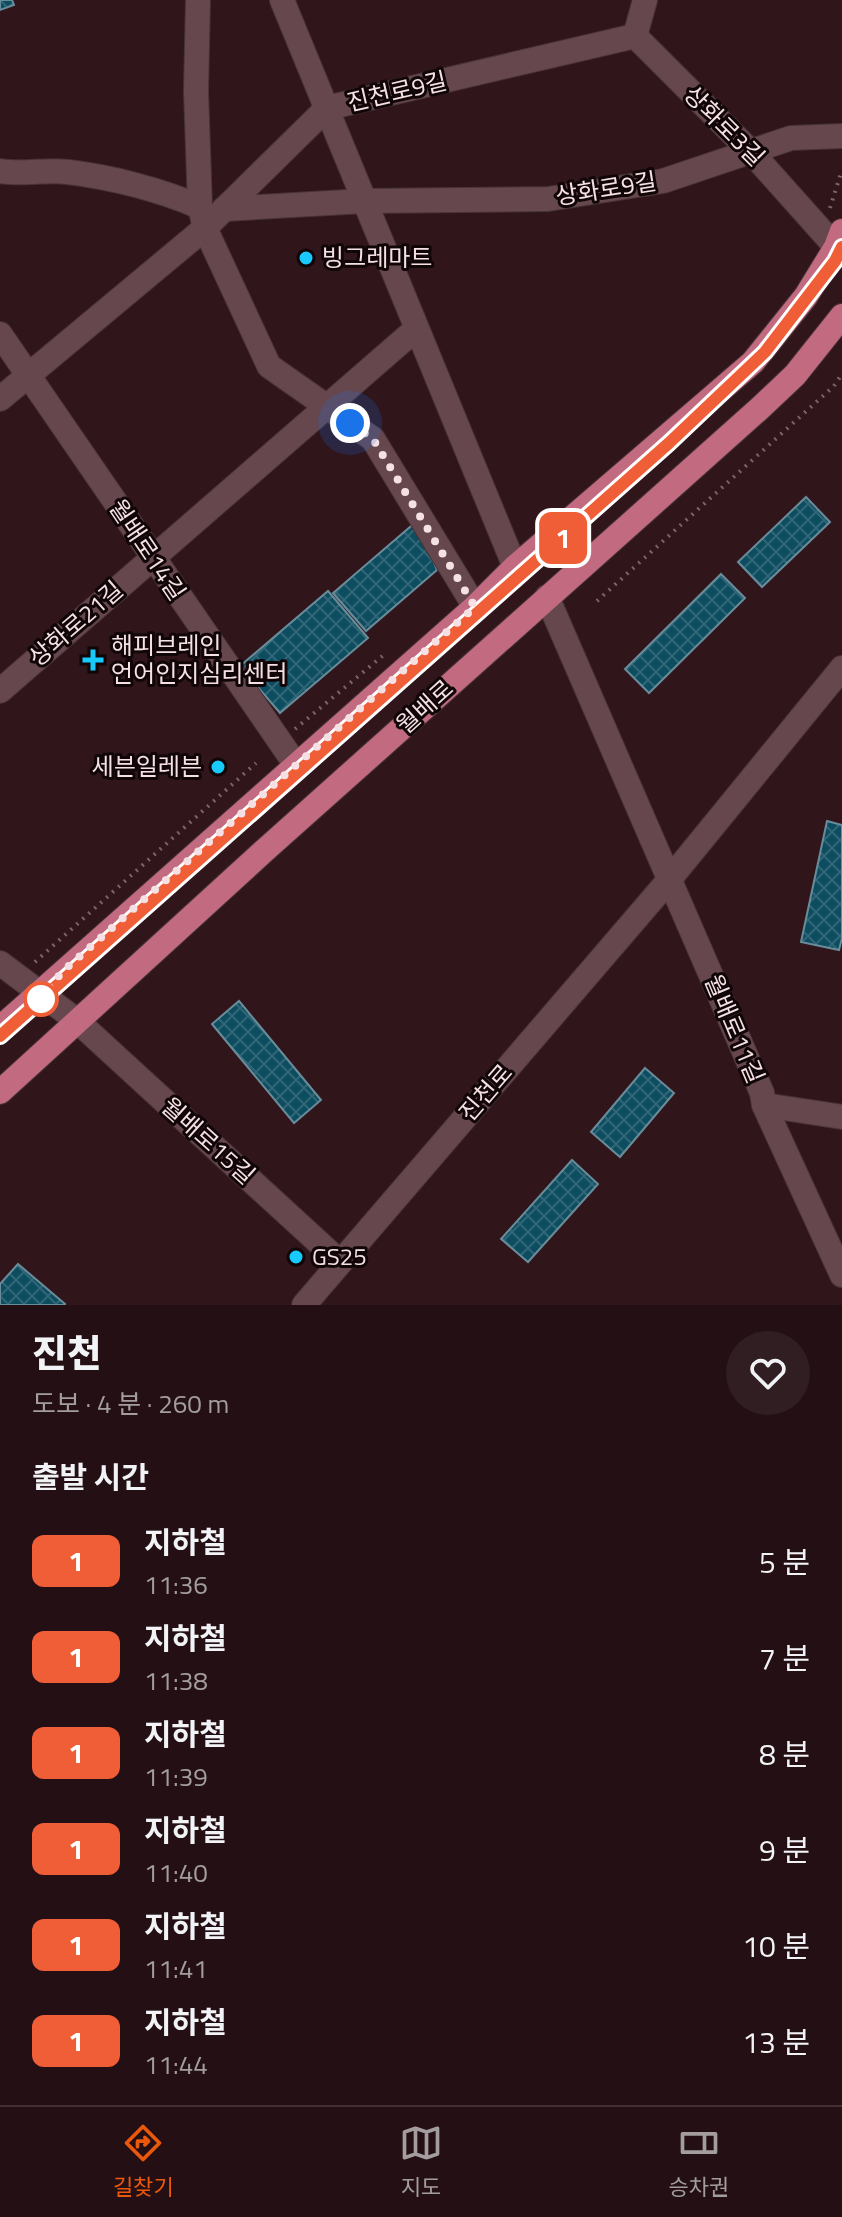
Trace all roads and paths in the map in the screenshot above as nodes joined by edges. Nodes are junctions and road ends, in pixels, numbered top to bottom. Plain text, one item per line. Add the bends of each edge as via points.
1 (198, 0) edge
2 (282, 0) edge
3 (645, 0) edge
4 (635, 36) junction
5 (327, 108) junction
6 (842, 136) edge
7 (751, 152) junction
8 (842, 170) edge
9 (0, 171) edge
10 (364, 201) junction
11 (209, 215) junction
12 (836, 229) edge
13 (842, 316) edge
14 (416, 329) junction
15 (0, 334) edge
16 (842, 374) edge
17 (29, 375) junction
18 (0, 399) edge
19 (326, 406) junction
20 (151, 557) junction
21 (515, 567) junction
22 (547, 597) junction
23 (597, 601) dead end
24 (475, 607) junction
25 (395, 646) dead end
26 (842, 668) edge
27 (0, 691) edge
28 (293, 731) dead end
29 (256, 763) dead end
30 (296, 765) junction
31 (669, 880) junction
32 (0, 963) edge
33 (33, 963) dead end
34 (39, 992) junction
35 (76, 1020) junction
36 (0, 1028) edge
37 (0, 1092) edge
38 (764, 1105) junction
39 (842, 1117) edge
40 (340, 1262) junction
41 (842, 1275) edge
42 (304, 1305) edge

1 - 11 street via 196,91
2 - 5 street
3 - 4 street
4 - 5 street, 진천로9길
4 - 7 street, 상화로3길
5 - 10 street
5 - 11 street, 진천로9길
6 - 7 street, 상화로9길 via 791,138
7 - 10 street, 상화로9길 via 663,181 548,199
7 - 12 street, 상화로3길
8 - 12 path
9 - 11 street via 67,171 169,193
10 - 11 street, 상화로9길
10 - 14 street
11 - 17 street, 진천로9길
11 - 19 street via 269,366
12 - 21 main road, 월배로 via 806,296 753,362
13 - 22 main road, 월배로 via 795,375
14 - 19 street
14 - 21 street
15 - 17 street, 월배로14길
16 - 23 path
17 - 18 street, 진천로9길
17 - 20 street, 월배로14길
19 - 20 street
19 - 24 street via 373,439
20 - 27 street, 상화로21길
20 - 30 street, 월배로14길
21 - 24 main road, 월배로
22 - 31 street, 월배로11길
22 - 35 main road, 월배로
24 - 30 main road, 월배로
25 - 28 path
26 - 31 street
29 - 33 path
30 - 34 main road, 월배로
31 - 38 street, 월배로11길
31 - 40 street, 진천로
32 - 34 street
34 - 35 street
34 - 36 main road, 월배로
35 - 37 main road, 월배로
35 - 40 street, 월배로15길
38 - 39 street, 월배로11길
38 - 41 street
40 - 42 street, 진천로

